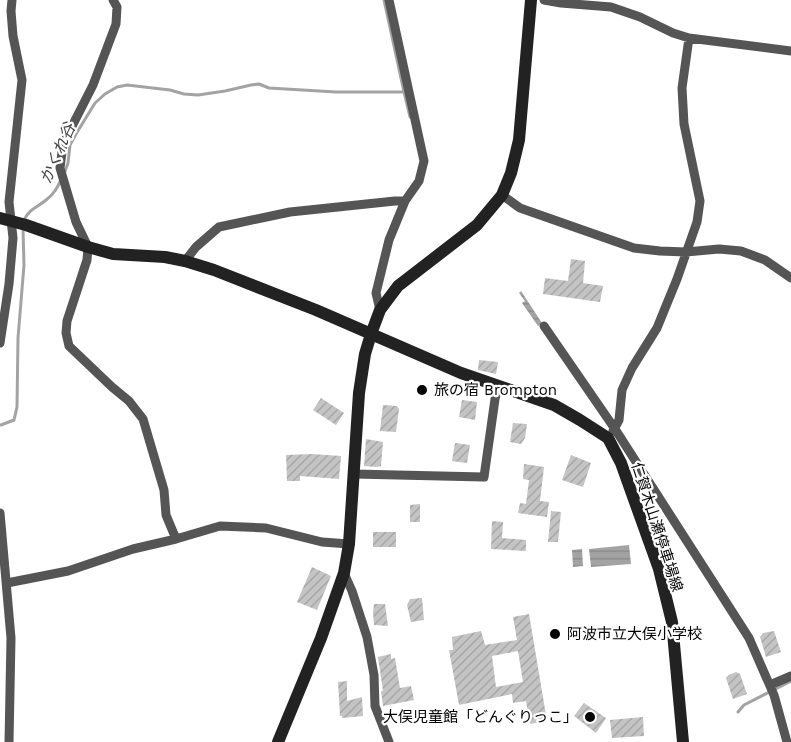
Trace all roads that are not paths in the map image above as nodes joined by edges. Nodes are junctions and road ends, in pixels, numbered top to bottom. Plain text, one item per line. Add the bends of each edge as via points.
1 (12, 0) edge
2 (113, 0) edge
3 (389, 0) edge
4 (531, 0) edge
5 (544, 0) edge
6 (689, 38) junction
7 (791, 51) edge
8 (502, 195) junction
9 (405, 201) junction
10 (14, 222) edge
11 (88, 247) junction
12 (686, 252) junction
13 (185, 261) junction
14 (791, 278) edge
15 (380, 310) junction
16 (544, 326) dead end
17 (371, 334) junction
18 (0, 344) edge
19 (498, 386) junction
20 (611, 434) junction
21 (354, 474) junction
22 (0, 513) edge
23 (176, 539) junction
24 (349, 544) junction
25 (344, 573) junction
26 (7, 583) junction
27 (791, 676) edge
28 (772, 690) junction
29 (9, 742) edge
30 (278, 742) edge
31 (389, 742) edge
32 (683, 742) edge
33 (787, 742) edge

1 - 10 street via 13,36 22,80 9,202
2 - 11 street via 117,6 116,24 93,85 63,144 60,168
3 - 9 street via 424,161 419,181
4 - 8 main road via 519,140
5 - 6 street via 611,7
6 - 7 street
6 - 12 street via 682,88 684,124 700,201
8 - 12 street via 520,208 634,248
8 - 15 main road via 477,225 398,286
9 - 13 street via 290,212 219,227
9 - 15 street via 389,240 376,293
10 - 11 main road
10 - 18 street
11 - 13 main road via 113,254
11 - 23 street via 67,321 69,346 143,419 164,490 166,515
12 - 14 street via 741,251 765,260
12 - 20 street via 657,328 622,390 619,420
13 - 17 main road
15 - 17 main road
16 - 20 street
17 - 19 main road
17 - 21 main road via 359,393
19 - 20 main road via 554,405
19 - 21 street via 484,477
20 - 28 street via 749,638
20 - 32 main road, 仁賀木山瀬停車場線 via 659,568 672,622
21 - 24 main road
22 - 26 street
23 - 24 street via 220,526 266,528 322,542
23 - 26 street via 133,549 68,572
24 - 25 main road
25 - 30 main road
25 - 31 street via 367,637 375,706
26 - 29 street via 11,638
27 - 28 street
28 - 33 street

